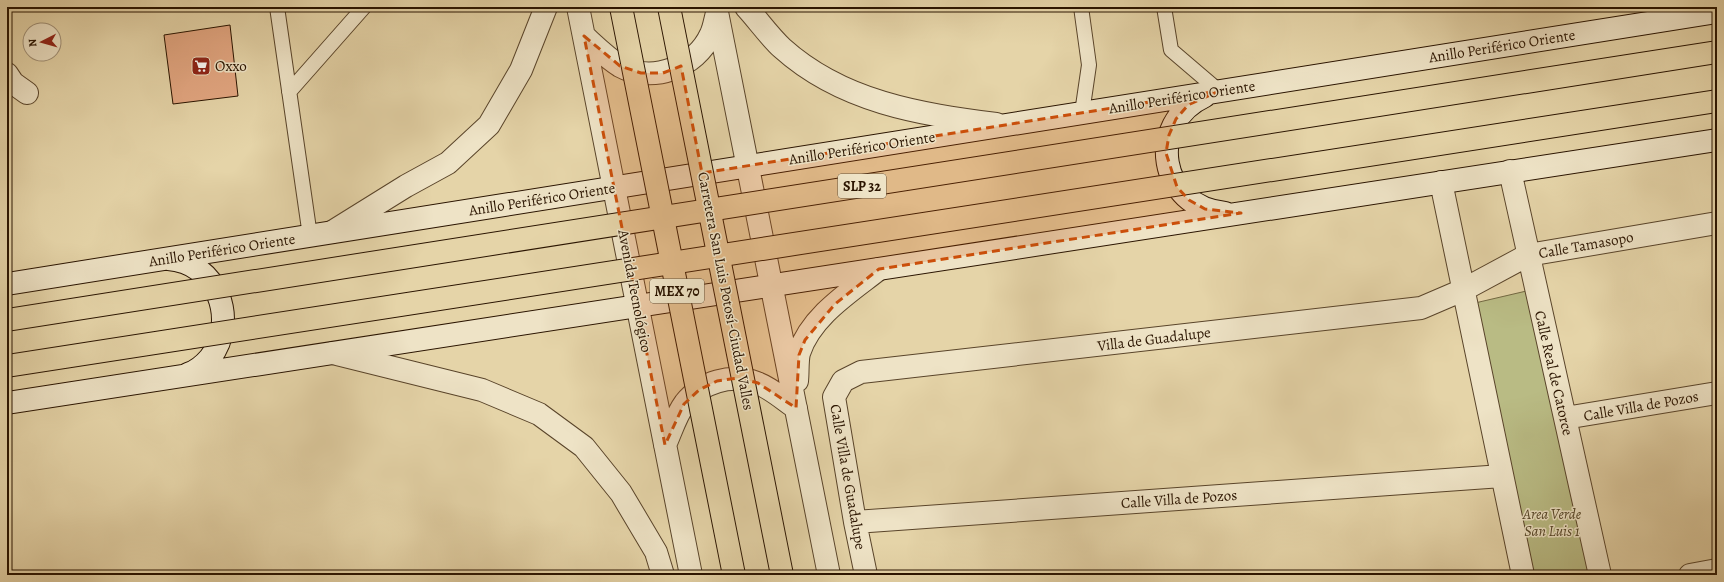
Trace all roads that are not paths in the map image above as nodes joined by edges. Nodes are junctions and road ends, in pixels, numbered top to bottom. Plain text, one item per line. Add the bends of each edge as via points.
1 (277, 7) edge
2 (364, 7) edge
3 (546, 7) edge
4 (578, 7) edge
5 (621, 7) edge
6 (669, 7) edge
7 (746, 7) edge
8 (1081, 7) edge
9 (1164, 7) edge
10 (716, 10) edge
11 (1717, 12) edge
12 (584, 36) junction
13 (1717, 52) edge
14 (7, 74) edge
15 (1219, 91) junction
16 (289, 92) junction
17 (27, 93) dead end
18 (1717, 101) edge
19 (1082, 113) junction
20 (1003, 125) junction
21 (1717, 140) edge
22 (747, 166) junction
23 (1510, 172) junction
24 (1441, 182) junction
25 (613, 188) junction
26 (1241, 213) junction
27 (1717, 223) edge
28 (332, 232) junction
29 (310, 236) junction
30 (1528, 255) junction
31 (162, 259) junction
32 (879, 269) junction
33 (7, 284) edge
34 (772, 285) junction
35 (1463, 290) junction
36 (638, 306) junction
37 (7, 320) edge
38 (333, 353) junction
39 (7, 366) edge
40 (185, 376) junction
41 (843, 381) joint
42 (1717, 393) edge
43 (7, 403) edge
44 (796, 408) junction
45 (1565, 418) junction
46 (665, 445) junction
47 (1502, 476) junction
48 (855, 522) junction
49 (1717, 570) edge
50 (663, 575) edge
51 (691, 575) edge
52 (734, 575) edge
53 (782, 575) edge
54 (829, 575) edge
55 (866, 575) edge
56 (1522, 575) edge
57 (1600, 575) edge
58 (1690, 575) edge

1 - 16 lane
2 - 16 lane
3 - 28 street via 521,70 489,125 448,163
4 - 12 street, Avenida Tecnológico
5 - 52 main road, MEX 70, bridge
6 - 53 main road, Carretera San Luis Potosí-Ciudad Valles / MEX 70, bridge
7 - 20 street via 782,48 820,77 850,91 904,109 935,116
8 - 19 lane via 1089,64
9 - 15 lane via 1171,50
10 - 12 street via 712,33 700,51 683,65 663,73 641,73 620,66
10 - 22 street
11 - 15 street, Anillo Periférico Oriente
12 - 25 street, Avenida Tecnológico
13 - 37 main road, SLP 32, bridge
14 - 17 street
15 - 19 street, Anillo Periférico Oriente
15 - 26 street via 1203,96 1188,105 1176,119 1169,135 1166,153 1169,171 1177,187 1189,200 1205,209
16 - 29 lane
18 - 39 main road, bridge
19 - 20 street, Anillo Periférico Oriente
20 - 22 street, Anillo Periférico Oriente
21 - 23 street
22 - 25 street, Anillo Periférico Oriente
22 - 34 street
23 - 24 street
23 - 30 street, Calle Real de Catorce
24 - 26 street
24 - 35 street
25 - 28 street, Anillo Periférico Oriente
25 - 36 street, Avenida Tecnológico
26 - 32 street
27 - 30 street, Calle Tamasopo
28 - 29 street, Anillo Periférico Oriente
29 - 31 street, Anillo Periférico Oriente
30 - 35 street, Calle Tamasopo
30 - 45 street, Calle Real de Catorce
31 - 33 street, Anillo Periférico Oriente
31 - 40 street via 189,264 214,286 221,301 224,318 216,350 205,364
32 - 34 street
32 - 44 street via 835,304 805,340 799,355
34 - 36 street
34 - 44 street
35 - 41 street, Villa de Guadalupe via 1421,308 862,372
35 - 47 street
36 - 38 street
36 - 46 street, Avenida Tecnológico
38 - 40 street
38 - 50 street via 482,390 539,414 584,447 621,493 656,552
40 - 43 street
41 - 48 street, Calle Villa de Guadalupe via 834,397
42 - 45 street, Calle Villa de Pozos
44 - 46 street via 758,383 738,378 717,381 699,390 684,404
44 - 54 street
45 - 57 street, Calle Real de Catorce
46 - 51 street, Avenida Tecnológico
47 - 48 street, Calle Villa de Pozos
47 - 56 street
48 - 55 street, Calle Villa de Guadalupe
49 - 58 street

